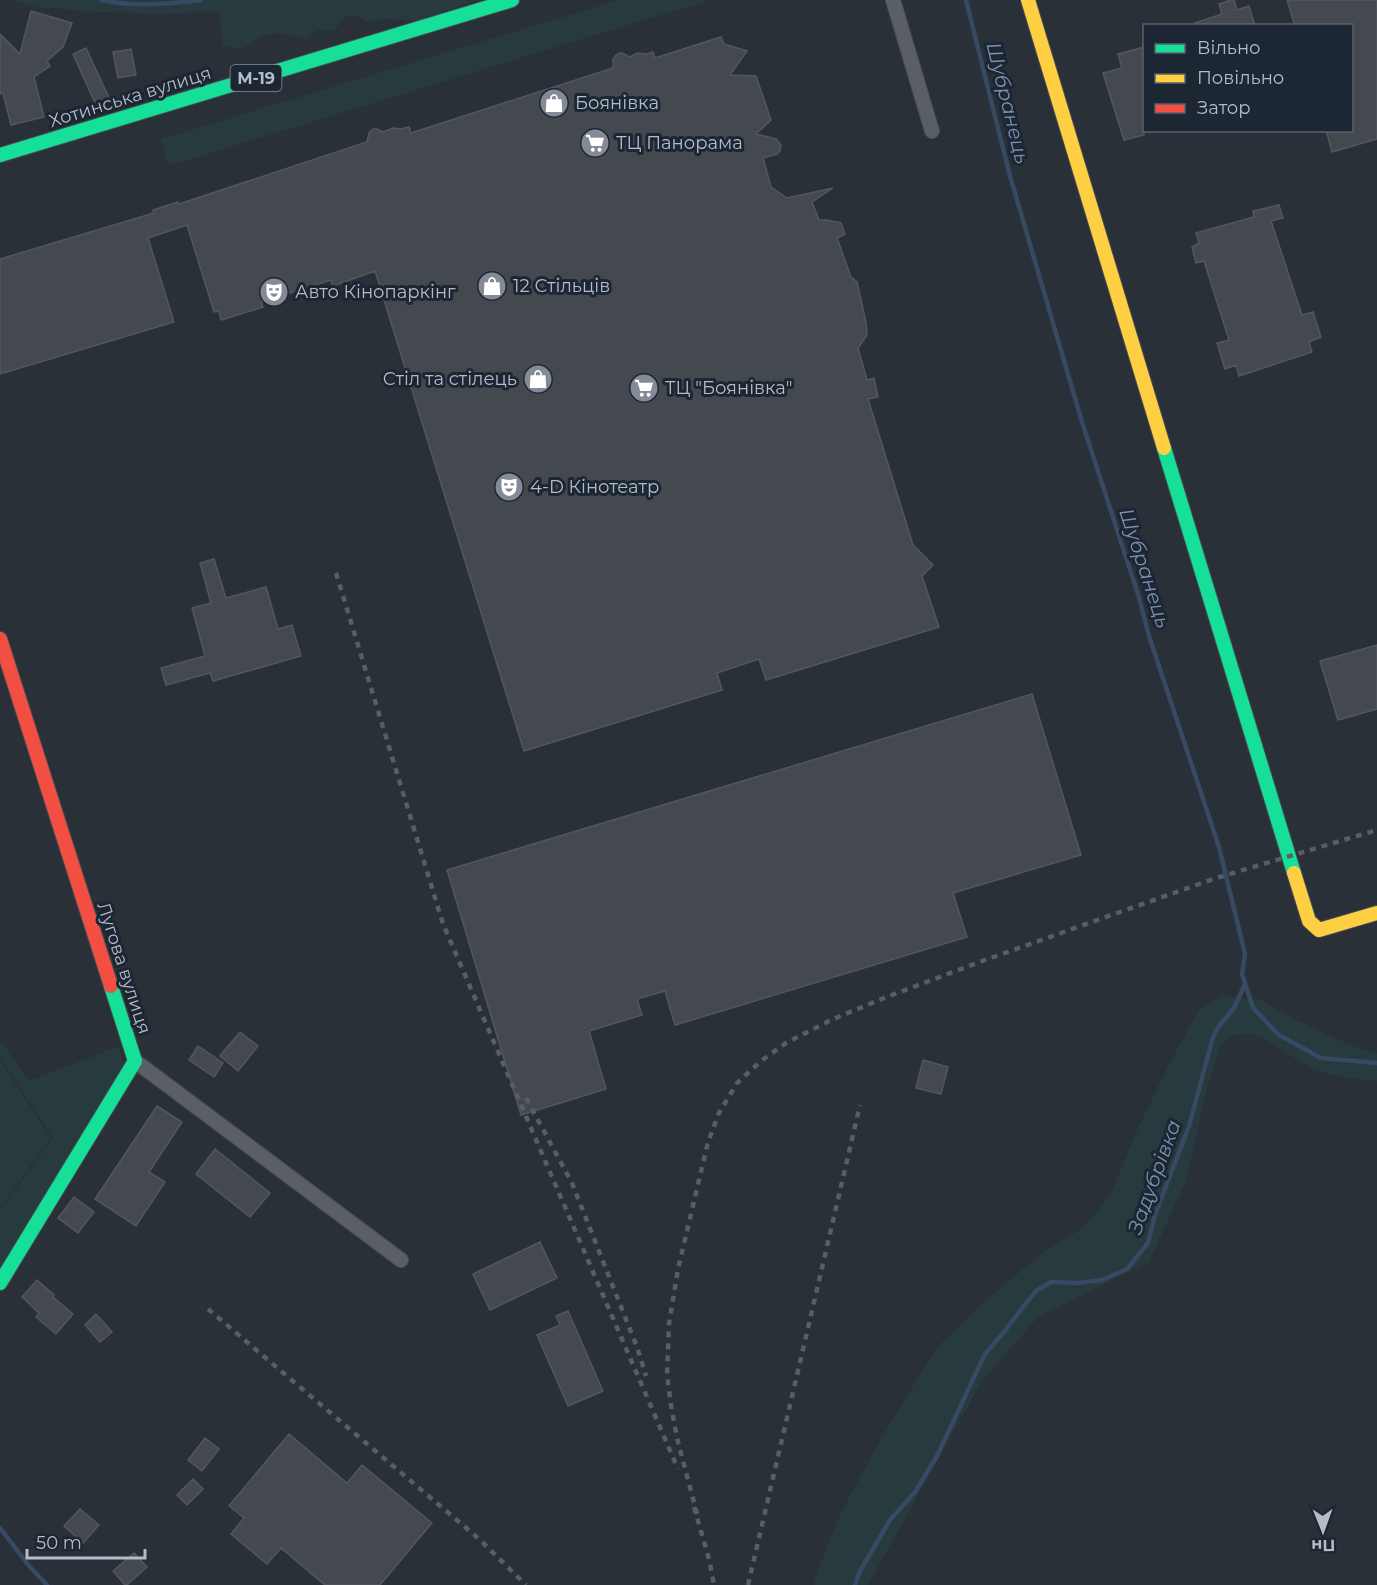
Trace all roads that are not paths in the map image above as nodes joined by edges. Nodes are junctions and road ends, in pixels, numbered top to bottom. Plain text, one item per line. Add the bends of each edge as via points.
1 (512, 0) edge
2 (893, 0) edge
3 (1028, 0) edge
4 (932, 131) dead end
5 (0, 155) edge
6 (0, 639) edge
7 (1377, 913) edge
8 (135, 1061) junction
9 (401, 1260) dead end
10 (0, 1283) edge

1 - 5 main road, Хотинська вулиця / М-19
2 - 4 street
3 - 7 main road via 1309,921 1319,930
6 - 8 main road, Лугова вулиця
8 - 9 street
8 - 10 main road, Лугова вулиця

